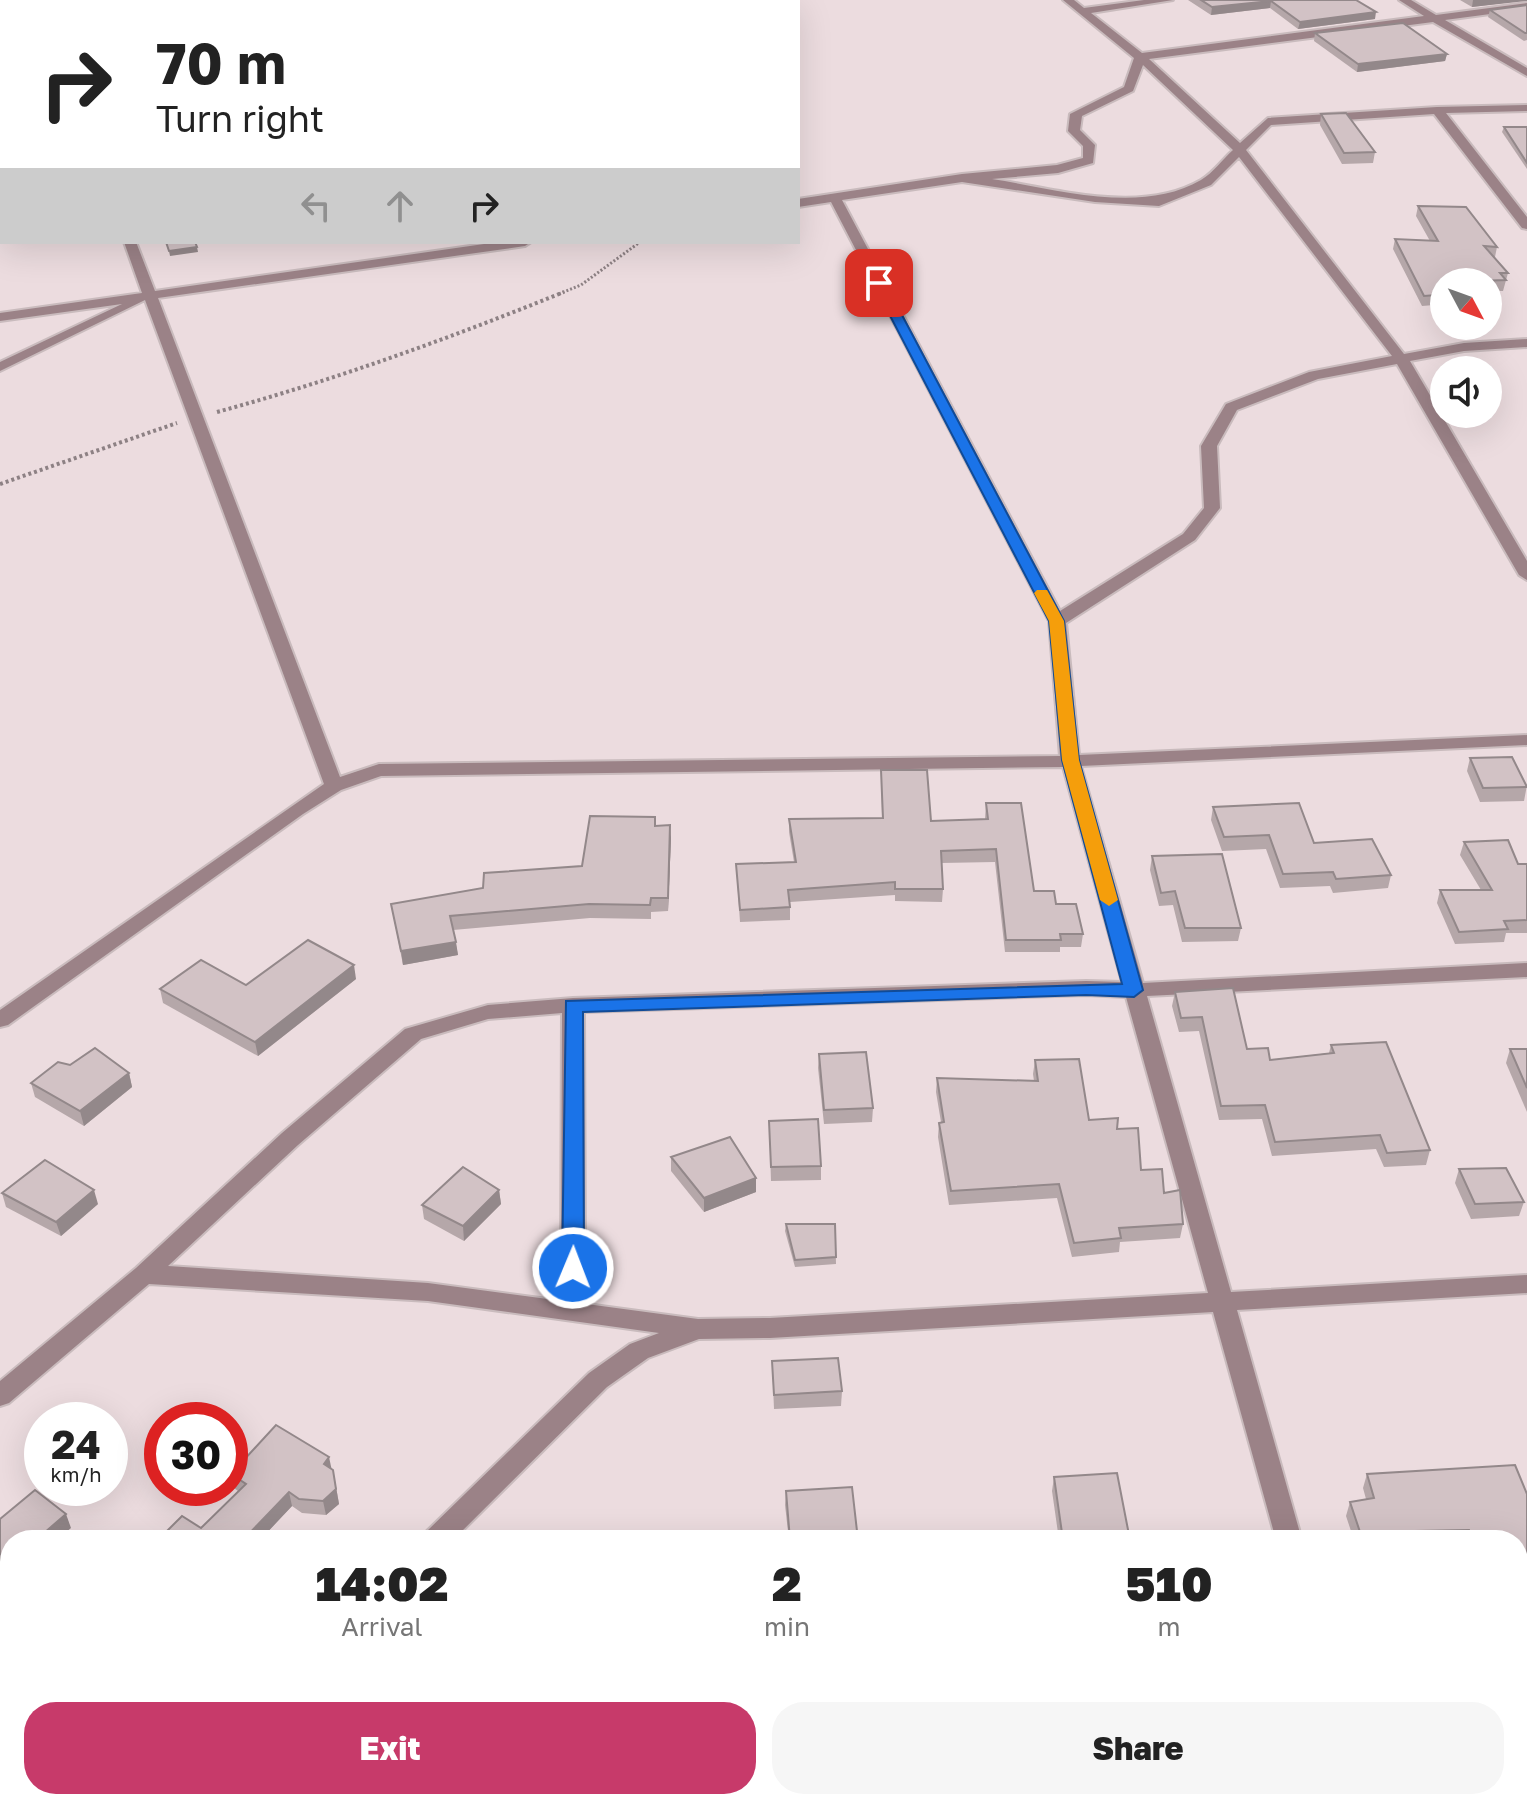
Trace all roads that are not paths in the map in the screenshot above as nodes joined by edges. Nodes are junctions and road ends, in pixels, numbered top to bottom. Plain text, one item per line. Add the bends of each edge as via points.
1 (1068, 0) edge
2 (1168, 0) edge
3 (1404, 0) edge
4 (1527, 6) edge
5 (1082, 11) junction
6 (1435, 18) junction
7 (1140, 57) junction
8 (1527, 73) edge
9 (1527, 108) edge
10 (1437, 110) junction
11 (1240, 150) junction
12 (962, 178) junction
13 (835, 198) junction
14 (800, 203) edge
15 (1527, 225) edge
16 (131, 244) edge
17 (511, 244) edge
18 (150, 295) junction
19 (0, 317) edge
20 (1527, 343) edge
21 (1401, 359) junction
22 (0, 367) edge
23 (1527, 575) edge
24 (1057, 621) junction
25 (1527, 740) edge
26 (1070, 760) junction
27 (334, 786) junction
28 (1527, 970) edge
29 (1134, 990) junction
30 (573, 1005) junction
31 (0, 1020) edge
32 (144, 1274) junction
33 (1527, 1284) edge
34 (1220, 1303) junction
35 (566, 1309) junction
36 (698, 1329) junction
37 (0, 1396) edge
38 (445, 1530) edge
39 (1286, 1530) edge

1 - 5 street
2 - 5 street
3 - 6 street
4 - 6 street
5 - 7 street
6 - 7 street
6 - 8 street
7 - 11 street
7 - 12 street via 1129,89 1076,114 1074,131 1089,145 1089,160 1058,169
9 - 10 street
10 - 11 street via 1268,122
10 - 15 street
11 - 12 street via 1207,182 1159,202
11 - 21 street
12 - 13 street
13 - 14 street
13 - 24 street
16 - 18 street
17 - 18 street
18 - 19 street
18 - 22 street
18 - 27 street
20 - 21 street
21 - 23 street
21 - 24 street via 1314,375 1231,407 1209,446 1212,508 1189,537
24 - 26 street
25 - 26 street
26 - 27 street via 379,770
26 - 29 street
27 - 31 street
28 - 29 street
29 - 30 street
29 - 34 street
30 - 32 street via 488,1012 413,1034
30 - 35 street via 573,1268
32 - 35 street via 428,1292
32 - 37 street
33 - 34 street
34 - 36 street
34 - 39 street
35 - 36 street
36 - 38 street via 639,1351 598,1380

